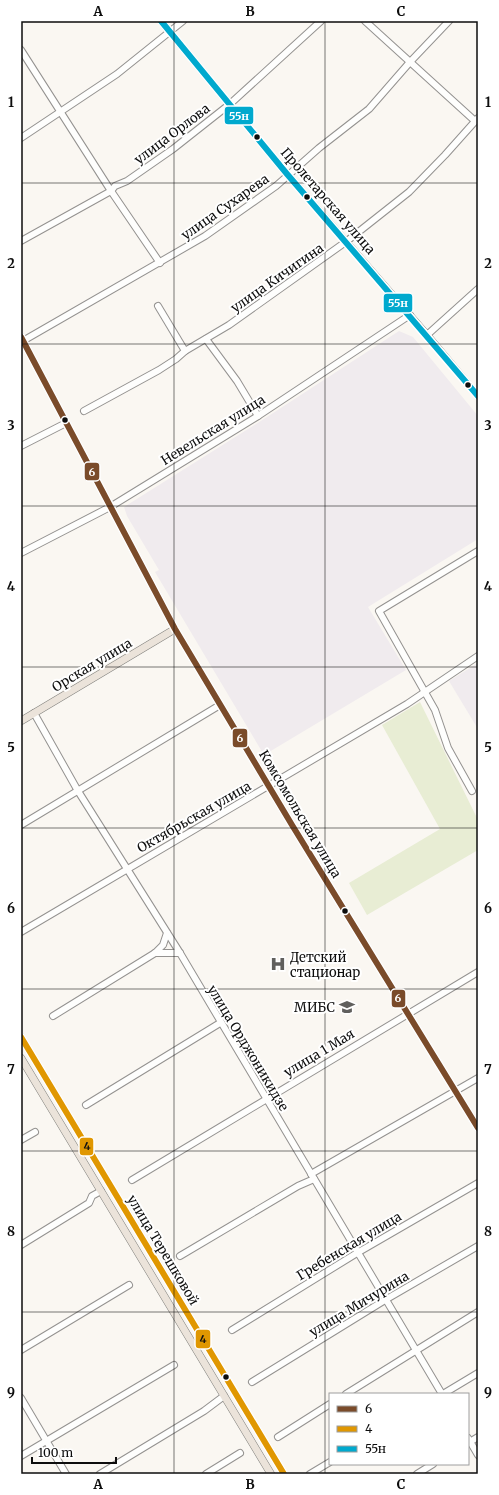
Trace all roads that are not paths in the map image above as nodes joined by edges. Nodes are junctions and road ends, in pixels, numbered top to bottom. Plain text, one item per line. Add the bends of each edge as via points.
1 (161, 21) edge
2 (183, 21) edge
3 (321, 21) edge
4 (365, 21) edge
5 (450, 21) edge
6 (170, 32) junction
7 (21, 50) edge
8 (410, 62) junction
9 (230, 104) junction
10 (61, 112) junction
11 (476, 120) edge
12 (21, 138) edge
13 (287, 174) junction
14 (111, 191) junction
15 (21, 241) edge
16 (347, 241) junction
17 (160, 263) junction
18 (478, 289) edge
19 (158, 306) dead end
20 (410, 315) junction
21 (428, 335) junction
22 (206, 339) junction
23 (22, 340) edge
24 (185, 351) junction
25 (478, 396) edge
26 (84, 411) dead end
27 (258, 416) junction
28 (66, 423) junction
29 (21, 446) edge
30 (110, 506) junction
31 (478, 551) edge
32 (21, 553) edge
33 (175, 629) junction
34 (478, 656) edge
35 (424, 692) junction
36 (220, 705) junction
37 (34, 713) junction
38 (21, 721) edge
39 (269, 786) junction
40 (78, 791) junction
41 (472, 791) dead end
42 (21, 826) edge
43 (127, 868) junction
44 (21, 932) edge
45 (167, 933) junction
46 (155, 953) junction
47 (180, 953) junction
48 (478, 972) edge
49 (409, 1013) junction
50 (53, 1016) dead end
51 (220, 1023) junction
52 (21, 1037) edge
53 (21, 1058) edge
54 (478, 1078) edge
55 (456, 1092) junction
56 (265, 1098) junction
57 (86, 1105) dead end
58 (478, 1128) edge
59 (35, 1132) dead end
60 (21, 1140) edge
61 (313, 1176) junction
62 (132, 1180) dead end
63 (478, 1183) edge
64 (101, 1190) junction
65 (21, 1245) edge
66 (478, 1246) edge
67 (357, 1253) junction
68 (180, 1256) dead end
69 (129, 1285) dead end
70 (385, 1300) junction
71 (478, 1312) edge
72 (232, 1330) dead end
73 (21, 1350) edge
74 (415, 1350) junction
75 (174, 1365) dead end
76 (478, 1373) edge
77 (252, 1382) dead end
78 (348, 1393) edge
79 (441, 1393) edge
80 (444, 1393) edge
81 (224, 1396) junction
82 (21, 1398) edge
83 (329, 1405) edge
84 (278, 1437) dead end
85 (478, 1437) edge
86 (46, 1441) junction
87 (469, 1441) edge
88 (240, 1453) dead end
89 (478, 1455) edge
90 (21, 1456) edge
91 (329, 1463) edge
92 (431, 1465) edge
93 (66, 1474) edge
94 (100, 1474) edge
95 (206, 1474) edge
96 (271, 1474) edge
97 (284, 1474) edge
98 (310, 1474) edge
99 (417, 1474) edge

1 - 6 main road, Пролетарская улица
2 - 6 street
3 - 9 street, улица Орлова
4 - 8 street
5 - 8 street, улица Сухарева
6 - 9 main road, Пролетарская улица
6 - 10 street via 117,74
7 - 10 street
8 - 11 street
8 - 13 street, улица Сухарева via 366,112
9 - 13 main road, Пролетарская улица
9 - 14 street, улица Орлова via 173,149 127,181 114,186
10 - 12 street
10 - 14 street
11 - 16 street, улица Кичигина via 409,192
13 - 16 main road, Пролетарская улица
13 - 17 street, улица Сухарева via 276,186 228,221
14 - 15 street, улица Орлова
14 - 17 street
16 - 20 main road, Пролетарская улица
16 - 22 street, улица Кичигина via 272,296
17 - 23 street, улица Сухарева
18 - 21 street
19 - 24 street
20 - 21 main road, Пролетарская улица
20 - 27 street, Невельская улица
21 - 25 main road, Пролетарская улица
22 - 24 street, улица Кичигина
22 - 27 street via 237,381
23 - 28 main road, Комсомольская улица
24 - 26 street, улица Кичигина via 159,370
27 - 30 street, Невельская улица
28 - 29 street
28 - 30 main road, Комсомольская улица
30 - 32 street, Невельская улица
30 - 33 main road, Комсомольская улица
31 - 35 street via 379,611
33 - 36 main road, Комсомольская улица
33 - 37 main road, Орская улица
34 - 35 street, Октябрьская улица
35 - 39 street, Октябрьская улица
35 - 41 street via 435,710 448,748
36 - 39 main road, Комсомольская улица
36 - 40 street
37 - 38 main road, Орская улица
37 - 40 street, улица Орджоникидзе
39 - 43 street, Октябрьская улица
39 - 49 main road, Комсомольская улица
40 - 42 street
40 - 43 street, улица Орджоникидзе
43 - 44 street, Октябрьская улица
43 - 45 street, улица Орджоникидзе
45 - 46 street via 163,945
45 - 47 street, улица Орджоникидзе
46 - 47 street
46 - 50 street
47 - 51 street, улица Орджоникидзе
48 - 49 street, улица 1 Мая
49 - 55 main road, Комсомольская улица
49 - 56 street, улица 1 Мая
51 - 56 street, улица Орджоникидзе
51 - 57 street
52 - 97 main road, улица Терешковой
53 - 64 main road, улица Терешковой
54 - 55 street
55 - 58 main road, Комсомольская улица
55 - 61 street
56 - 61 street, улица Орджоникидзе
56 - 62 street, улица 1 Мая
59 - 60 street
61 - 67 street, улица Орджоникидзе
61 - 68 street
63 - 67 street, Гребенская улица
64 - 65 street via 92,1196 89,1203
64 - 81 main road, улица Терешковой
66 - 70 street, улица Мичурина
67 - 70 street, улица Орджоникидзе
67 - 72 street, Гребенская улица
69 - 73 street
70 - 74 street, улица Орджоникидзе
70 - 77 street, улица Мичурина
71 - 74 street
74 - 78 street
74 - 79 street, улица Орджоникидзе
75 - 86 street
76 - 80 street
81 - 94 street via 212,1406
81 - 96 main road, улица Терешковой
82 - 86 street
83 - 84 street
85 - 87 street
86 - 90 street
86 - 93 street
87 - 89 street
88 - 95 street
91 - 98 street
92 - 99 street

